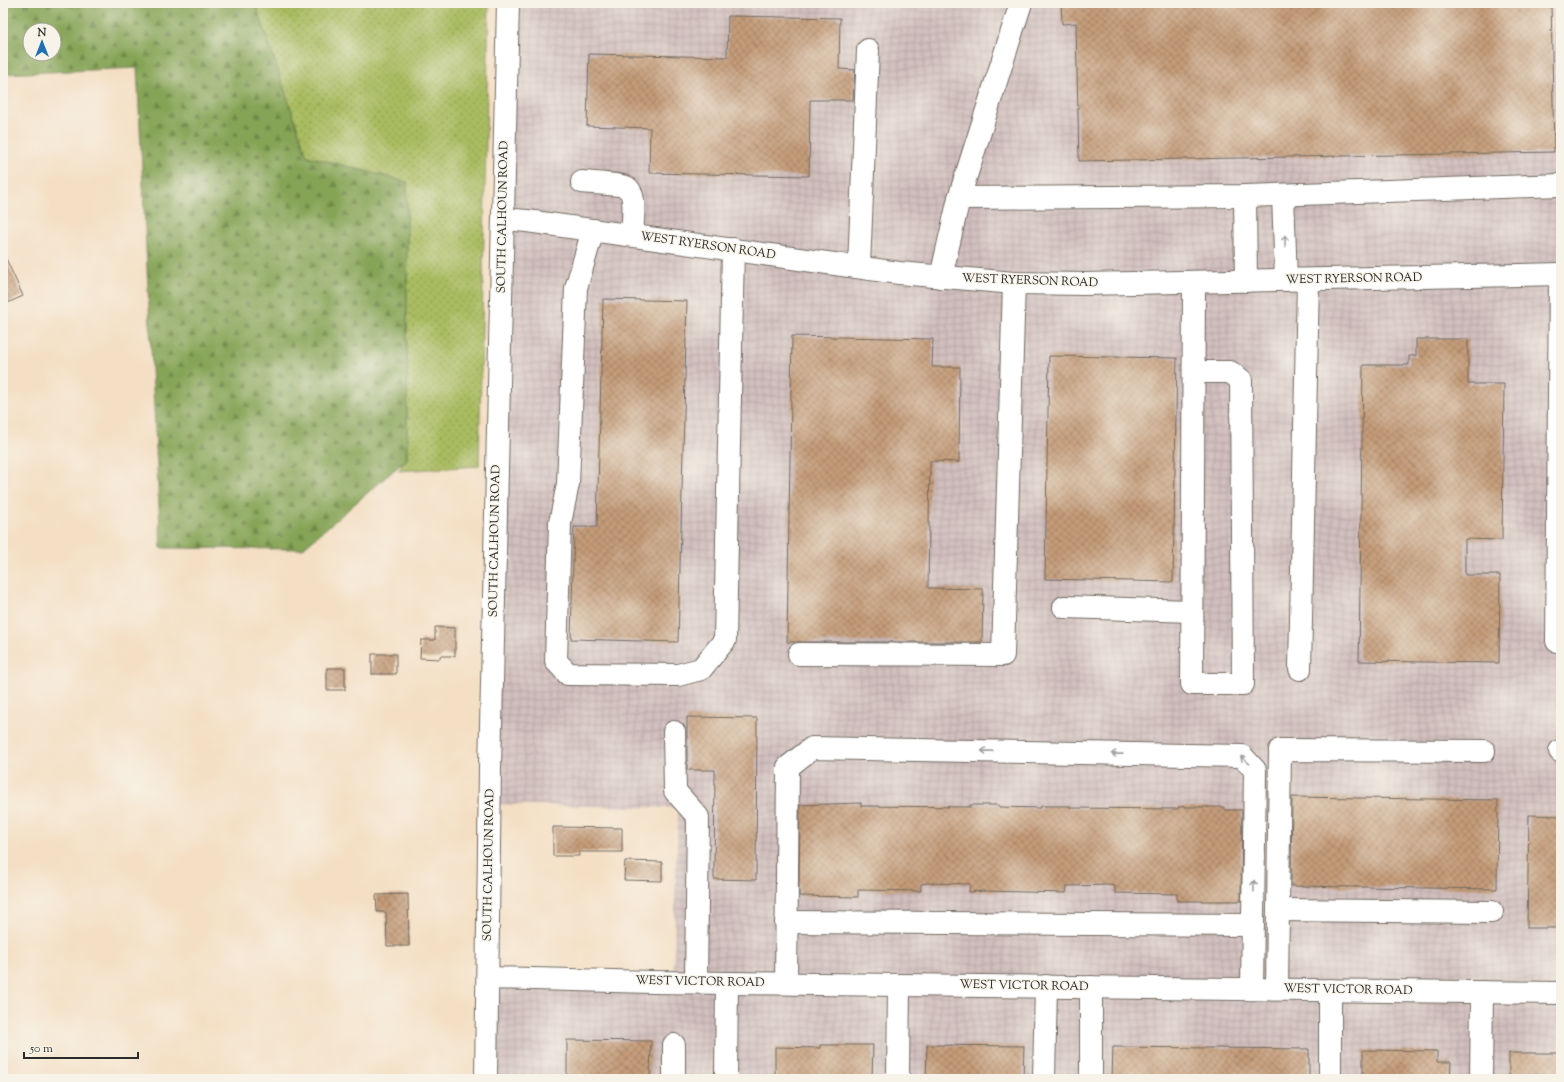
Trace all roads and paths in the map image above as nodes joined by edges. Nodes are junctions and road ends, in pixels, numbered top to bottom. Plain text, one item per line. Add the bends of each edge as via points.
1 (508, 3) edge
2 (1021, 3) edge
3 (868, 50) dead end
4 (582, 182) dead end
5 (1561, 185) edge
6 (1284, 195) junction
7 (1245, 196) junction
8 (959, 198) junction
9 (503, 219) junction
10 (593, 230) junction
11 (632, 235) junction
12 (733, 250) junction
13 (859, 267) junction
14 (1560, 274) edge
15 (941, 277) junction
16 (1286, 280) junction
17 (1308, 280) junction
18 (1246, 281) junction
19 (1194, 282) junction
20 (1014, 283) junction
21 (1194, 372) junction
22 (1064, 607) dead end
23 (1192, 611) junction
24 (1557, 641) dead end
25 (799, 654) dead end
26 (1300, 669) dead end
27 (674, 732) dead end
28 (1484, 751) dead end
29 (1278, 910) junction
30 (1492, 912) dead end
31 (786, 922) junction
32 (1253, 924) junction
33 (488, 978) junction
34 (696, 982) junction
35 (727, 983) junction
36 (786, 984) junction
37 (899, 984) junction
38 (1046, 986) junction
39 (1091, 987) junction
40 (1252, 989) junction
41 (1277, 989) junction
42 (1330, 990) junction
43 (1482, 992) junction
44 (1561, 993) edge
45 (674, 1046) dead end
46 (486, 1079) edge
47 (674, 1079) edge
48 (726, 1079) edge
49 (898, 1079) edge
50 (1044, 1079) edge
51 (1091, 1079) edge
52 (1330, 1079) edge
53 (1481, 1079) edge

1 - 9 street, SOUTH CALHOUN ROAD
2 - 8 street
3 - 13 street
4 - 11 street via 626,186 632,192
5 - 6 street
6 - 7 street
16 -> 6 street
7 - 8 street
7 - 18 street
8 - 15 street
9 - 10 street, WEST RYERSON ROAD
9 - 33 street, SOUTH CALHOUN ROAD via 490,768
10 - 11 street, WEST RYERSON ROAD
10 - 12 street via 576,288 568,484 560,523 556,661 568,674 678,675 701,669 726,640
11 - 12 street, WEST RYERSON ROAD
12 - 13 street, WEST RYERSON ROAD
13 - 15 street, WEST RYERSON ROAD
14 - 17 street, WEST RYERSON ROAD
14 - 24 street
15 - 20 street, WEST RYERSON ROAD
16 - 17 street, WEST RYERSON ROAD
16 - 18 street, WEST RYERSON ROAD
17 - 26 street
18 - 19 street, WEST RYERSON ROAD
19 - 20 street, WEST RYERSON ROAD
19 - 21 street
20 - 25 street via 1003,655
21 - 23 street
21 - 23 street via 1230,372 1241,380 1243,684 1192,684
22 - 23 street
27 - 34 street via 675,791 698,816
28 - 29 street via 1280,750
29 - 30 street
29 - 41 street
31 - 32 street
32 -> 31 street via 1255,770 1242,756 812,748 788,767
31 - 36 street
32 - 40 street
33 - 34 street, WEST VICTOR ROAD
33 - 46 street, SOUTH CALHOUN ROAD
34 - 35 street, WEST VICTOR ROAD
35 - 36 street, WEST VICTOR ROAD
35 - 48 street
36 - 37 street, WEST VICTOR ROAD
37 - 38 street, WEST VICTOR ROAD
37 - 49 street
38 - 39 street, WEST VICTOR ROAD
38 - 50 street
39 - 40 street, WEST VICTOR ROAD
39 - 51 street
40 - 41 street, WEST VICTOR ROAD
41 - 42 street, WEST VICTOR ROAD
42 - 43 street, WEST VICTOR ROAD
42 - 52 street
43 - 44 street, WEST VICTOR ROAD
43 - 53 street
45 - 47 street

